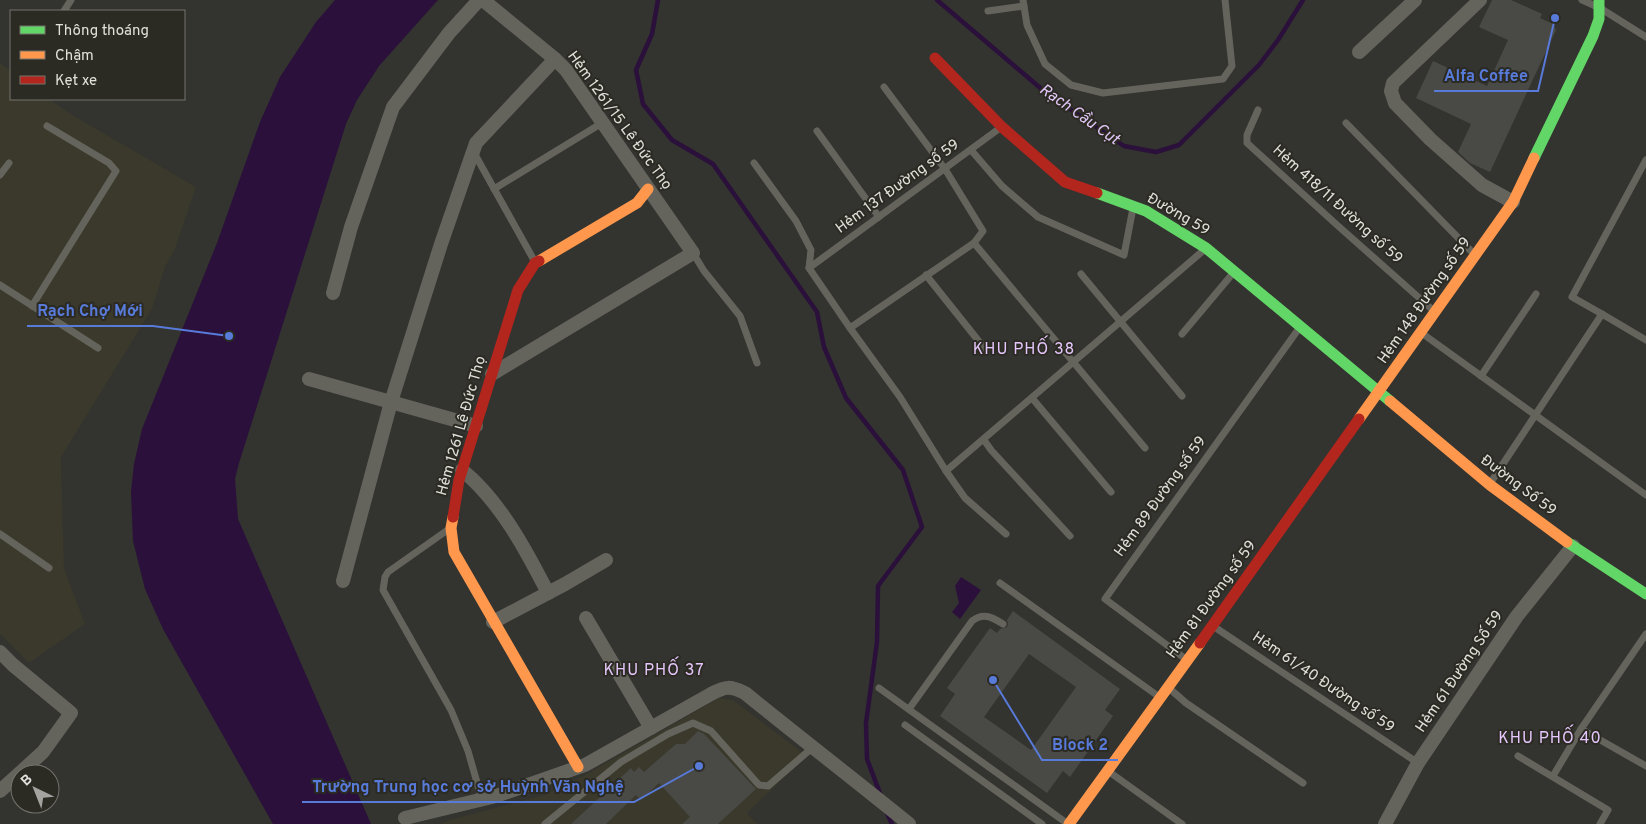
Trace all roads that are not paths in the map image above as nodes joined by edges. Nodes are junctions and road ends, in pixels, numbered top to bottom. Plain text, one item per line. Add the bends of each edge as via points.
1 (481, 0) edge
2 (1225, 0) edge
3 (1414, 0) edge
4 (1480, 0) edge
5 (1582, 0) edge
6 (1024, 3) edge
7 (1600, 4) edge
8 (988, 11) dead end
9 (1646, 37) edge
10 (1359, 52) dead end
11 (935, 58) dead end
12 (555, 59) junction
13 (884, 87) dead end
14 (1258, 110) dead end
15 (602, 123) junction
16 (1346, 124) dead end
17 (47, 126) dead end
18 (1002, 127) junction
19 (817, 131) dead end
20 (971, 150) junction
21 (473, 151) junction
22 (1646, 160) edge
23 (9, 163) dead end
24 (754, 163) dead end
25 (945, 169) junction
26 (0, 175) edge
27 (494, 189) junction
28 (648, 189) junction
29 (1513, 202) junction
30 (1133, 206) junction
31 (879, 217) junction
32 (974, 243) junction
33 (1206, 248) junction
34 (693, 253) junction
35 (1475, 255) junction
36 (535, 263) junction
37 (809, 268) junction
38 (1234, 272) junction
39 (1081, 274) dead end
40 (926, 275) junction
41 (0, 286) edge
42 (332, 293) dead end
43 (1536, 294) dead end
44 (32, 306) junction
45 (1435, 311) junction
46 (1602, 314) junction
47 (1121, 322) junction
48 (1300, 327) junction
49 (850, 328) junction
50 (1420, 332) junction
51 (1182, 334) dead end
52 (1645, 338) edge
53 (98, 348) dead end
54 (985, 348) dead end
55 (757, 362) dead end
56 (1074, 362) junction
57 (492, 374) junction
58 (1481, 376) junction
59 (308, 379) dead end
60 (1379, 393) junction
61 (1182, 396) dead end
62 (1032, 398) junction
63 (390, 402) junction
64 (1535, 415) junction
65 (476, 426) junction
66 (984, 440) junction
67 (1145, 448) dead end
68 (462, 470) junction
69 (946, 471) junction
70 (1490, 485) junction
71 (1111, 492) dead end
72 (1646, 495) edge
73 (450, 528) junction
74 (0, 534) edge
75 (1006, 534) dead end
76 (1070, 536) dead end
77 (1573, 546) junction
78 (606, 560) dead end
79 (49, 568) dead end
80 (343, 580) dead end
81 (1000, 583) dead end
82 (548, 593) junction
83 (1646, 594) edge
84 (586, 618) dead end
85 (493, 622) junction
86 (1003, 624) dead end
87 (1213, 625) junction
88 (1646, 634) edge
89 (0, 652) edge
90 (1187, 660) junction
91 (1168, 687) junction
92 (878, 688) dead end
93 (1160, 698) junction
94 (909, 709) junction
95 (906, 725) dead end
96 (652, 728) junction
97 (1581, 729) junction
98 (812, 748) junction
99 (1518, 756) dead end
100 (1418, 763) junction
101 (1646, 766) edge
102 (578, 768) junction
103 (1108, 770) junction
104 (1552, 776) junction
105 (1303, 783) dead end
106 (0, 791) edge
107 (482, 800) junction
108 (405, 818) dead end
109 (545, 824) edge
110 (909, 824) edge
111 (1042, 824) edge
112 (1069, 824) edge
113 (1182, 824) edge
114 (1385, 824) edge
115 (1600, 824) edge

1 - 12 street, Hẻm 1261/15 Lê Đức Thọ
1 - 42 street via 449,33 393,107 351,227
2 - 6 lane via 1232,66 1223,79 1103,93 1071,85 1046,64 1027,25
3 - 10 street
4 - 29 street via 1393,83 1391,91 1395,103 1430,139 1482,185
5 - 7 lane
6 - 8 lane
7 - 9 lane
7 - 29 street via 1593,36
11 - 18 street, Đường 59
12 - 15 street, Hẻm 1261/15 Lê Đức Thọ
12 - 21 street via 476,143
13 - 25 lane
14 - 45 lane, Hẻm 418/11 Đường số 59 via 1247,135 1247,143
15 - 27 lane
15 - 28 street, Hẻm 1261/15 Lê Đức Thọ
16 - 35 lane
17 - 44 lane via 116,171
18 - 20 lane, Hẻm 137 Đường số 59
18 - 30 street, Đường 59 via 1065,182
19 - 31 lane
20 - 25 lane, Hẻm 137 Đường số 59
20 - 30 lane via 1002,186 1038,217 1124,255
21 - 27 lane
21 - 63 street
22 - 46 lane via 1572,297
23 - 26 lane
24 - 37 lane via 796,220 811,250
25 - 31 lane, Hẻm 137 Đường số 59
25 - 32 lane via 983,231
27 - 36 lane
28 - 34 street, Hẻm 1261/15 Lê Đức Thọ
28 - 36 street, Hẻm 1261 Lê Đức Thọ via 637,203
29 - 35 street, Hẻm 148 Đường số 59
30 - 33 street, Đường 59
31 - 37 lane, Hẻm 137 Đường số 59
32 - 40 lane
32 - 56 lane
33 - 38 street, Đường 59
33 - 47 lane
34 - 55 lane via 740,316
34 - 57 street
35 - 45 street, Hẻm 148 Đường số 59
36 - 57 street, Hẻm 1261 Lê Đức Thọ via 518,290
37 - 49 lane
38 - 48 street, Đường 59
38 - 51 lane
39 - 47 lane
40 - 49 lane
40 - 54 lane
41 - 44 lane
43 - 58 lane
44 - 53 lane
45 - 50 street, Hẻm 148 Đường số 59
46 - 52 lane
46 - 64 lane
47 - 56 lane
47 - 61 lane
48 - 60 street, Đường 59
48 - 90 lane, Hẻm 89 Đường số 59 via 1105,599
49 - 69 lane
50 - 58 lane
50 - 60 street, Hẻm 148 Đường số 59
56 - 62 lane
56 - 67 lane
57 - 65 street, Hẻm 1261 Lê Đức Thọ
58 - 64 lane
59 - 63 street
60 - 70 street, Đường Số 59
60 - 87 street, Hẻm 81 Đường số 59
62 - 66 lane
62 - 71 lane
63 - 65 street
63 - 80 street
64 - 70 lane
64 - 72 lane
65 - 68 street, Hẻm 1261 Lê Đức Thọ
66 - 69 lane
66 - 76 lane
68 - 73 street, Hẻm 1261 Lê Đức Thọ
68 - 82 street via 487,493 499,510
69 - 75 lane via 965,498
70 - 77 street, Đường Số 59
73 - 85 street, Hẻm 1261 Lê Đức Thọ via 454,552
73 - 107 lane via 388,572 384,590 451,710 468,751
74 - 79 lane
77 - 83 street, Đường Số 59
77 - 100 street, Hẻm 61 Đường Số 59 via 1518,616
78 - 82 street
81 - 93 lane
82 - 85 street
84 - 96 street
85 - 102 street, Hẻm 1261 Lê Đức Thọ
86 - 94 lane via 983,615 972,621
87 - 90 street, Hẻm 81 Đường số 59
87 - 100 lane, Hẻm 61/40 Đường số 59
88 - 97 lane
89 - 106 street via 71,713 43,752
90 - 91 street, Hẻm 81 Đường số 59
91 - 93 street, Hẻm 81 Đường số 59
91 - 105 lane via 1186,703
92 - 94 lane
93 - 103 street, Hẻm 81 Đường số 59
94 - 112 lane
95 - 111 lane
96 - 98 street via 722,688 733,688 744,693
96 - 102 street
97 - 101 lane
97 - 104 lane
98 - 109 lane via 768,786 759,785 711,731 693,723 621,762
98 - 110 street
99 - 104 lane
100 - 114 street, Hẻm 61 Đường Số 59
102 - 107 street
103 - 112 street, Hẻm 81 Đường số 59
103 - 113 lane
104 - 115 lane via 1608,810
107 - 108 street

